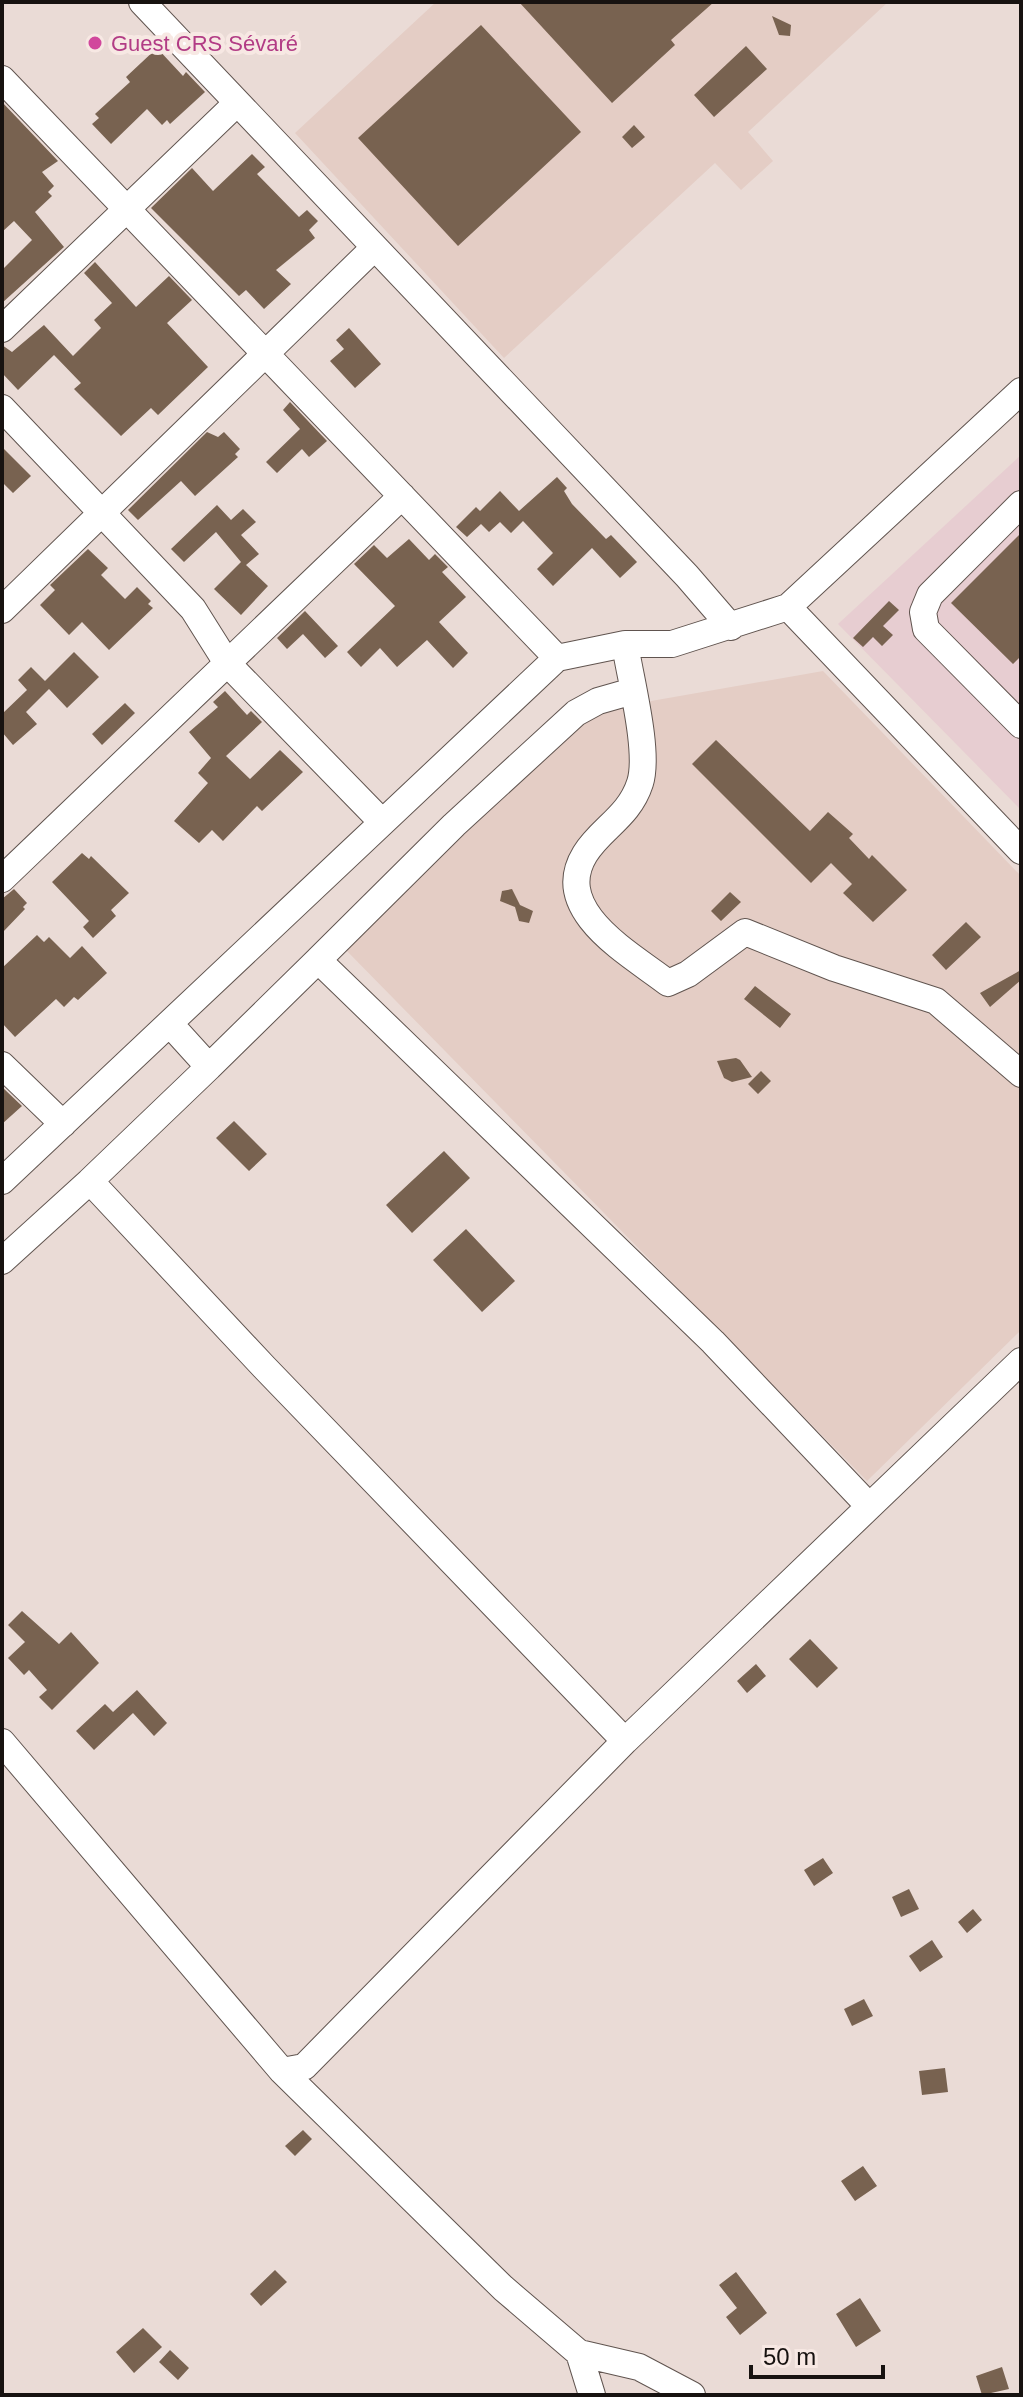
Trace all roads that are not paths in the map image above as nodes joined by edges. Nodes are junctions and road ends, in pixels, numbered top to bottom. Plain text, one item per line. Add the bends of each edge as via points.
1 (142, 2) edge
2 (2, 79) edge
3 (237, 103) junction
4 (126, 208) junction
5 (374, 248) junction
6 (2, 329) edge
7 (264, 353) junction
8 (1021, 391) edge
9 (2, 408) edge
10 (402, 496) junction
11 (1021, 504) edge
12 (99, 513) junction
13 (788, 607) junction
14 (2, 610) edge
15 (731, 627) junction
16 (557, 658) junction
17 (227, 663) junction
18 (629, 668) junction
19 (1021, 725) edge
20 (381, 821) junction
21 (1021, 851) edge
22 (2, 879) edge
23 (318, 960) junction
24 (170, 1024) junction
25 (199, 1058) junction
26 (2, 1065) edge
27 (1021, 1074) edge
28 (63, 1124) junction
29 (2, 1181) edge
30 (90, 1181) junction
31 (2, 1261) edge
32 (1021, 1361) edge
33 (869, 1506) junction
34 (625, 1741) junction
35 (2, 1742) edge
36 (282, 2071) junction
37 (579, 2353) junction
38 (592, 2395) edge
39 (692, 2395) edge

1 - 3 street
2 - 4 street
3 - 4 street
3 - 5 street
4 - 6 street
4 - 7 street
5 - 7 street
5 - 15 street
7 - 10 street
7 - 12 street
8 - 13 street
9 - 12 street
10 - 16 street
10 - 17 street
11 - 19 street via 930,595 923,612 926,629
12 - 14 street
12 - 17 street via 193,609
13 - 15 street
13 - 21 street
15 - 18 street via 672,644
16 - 18 street
16 - 20 street
17 - 20 street
17 - 22 street
18 - 23 street via 454,825
18 - 27 street via 641,780 628,809 585,854 575,883 584,912 599,929 668,983 745,932 936,1001
20 - 24 street
23 - 25 street
23 - 33 street via 713,1342
24 - 25 street
24 - 28 street
25 - 30 street
26 - 28 street
28 - 29 street
30 - 31 street
30 - 34 street
32 - 33 street
33 - 34 street
34 - 36 street via 304,2067
35 - 36 street
36 - 37 street via 503,2288
37 - 38 street
37 - 39 street via 639,2367

